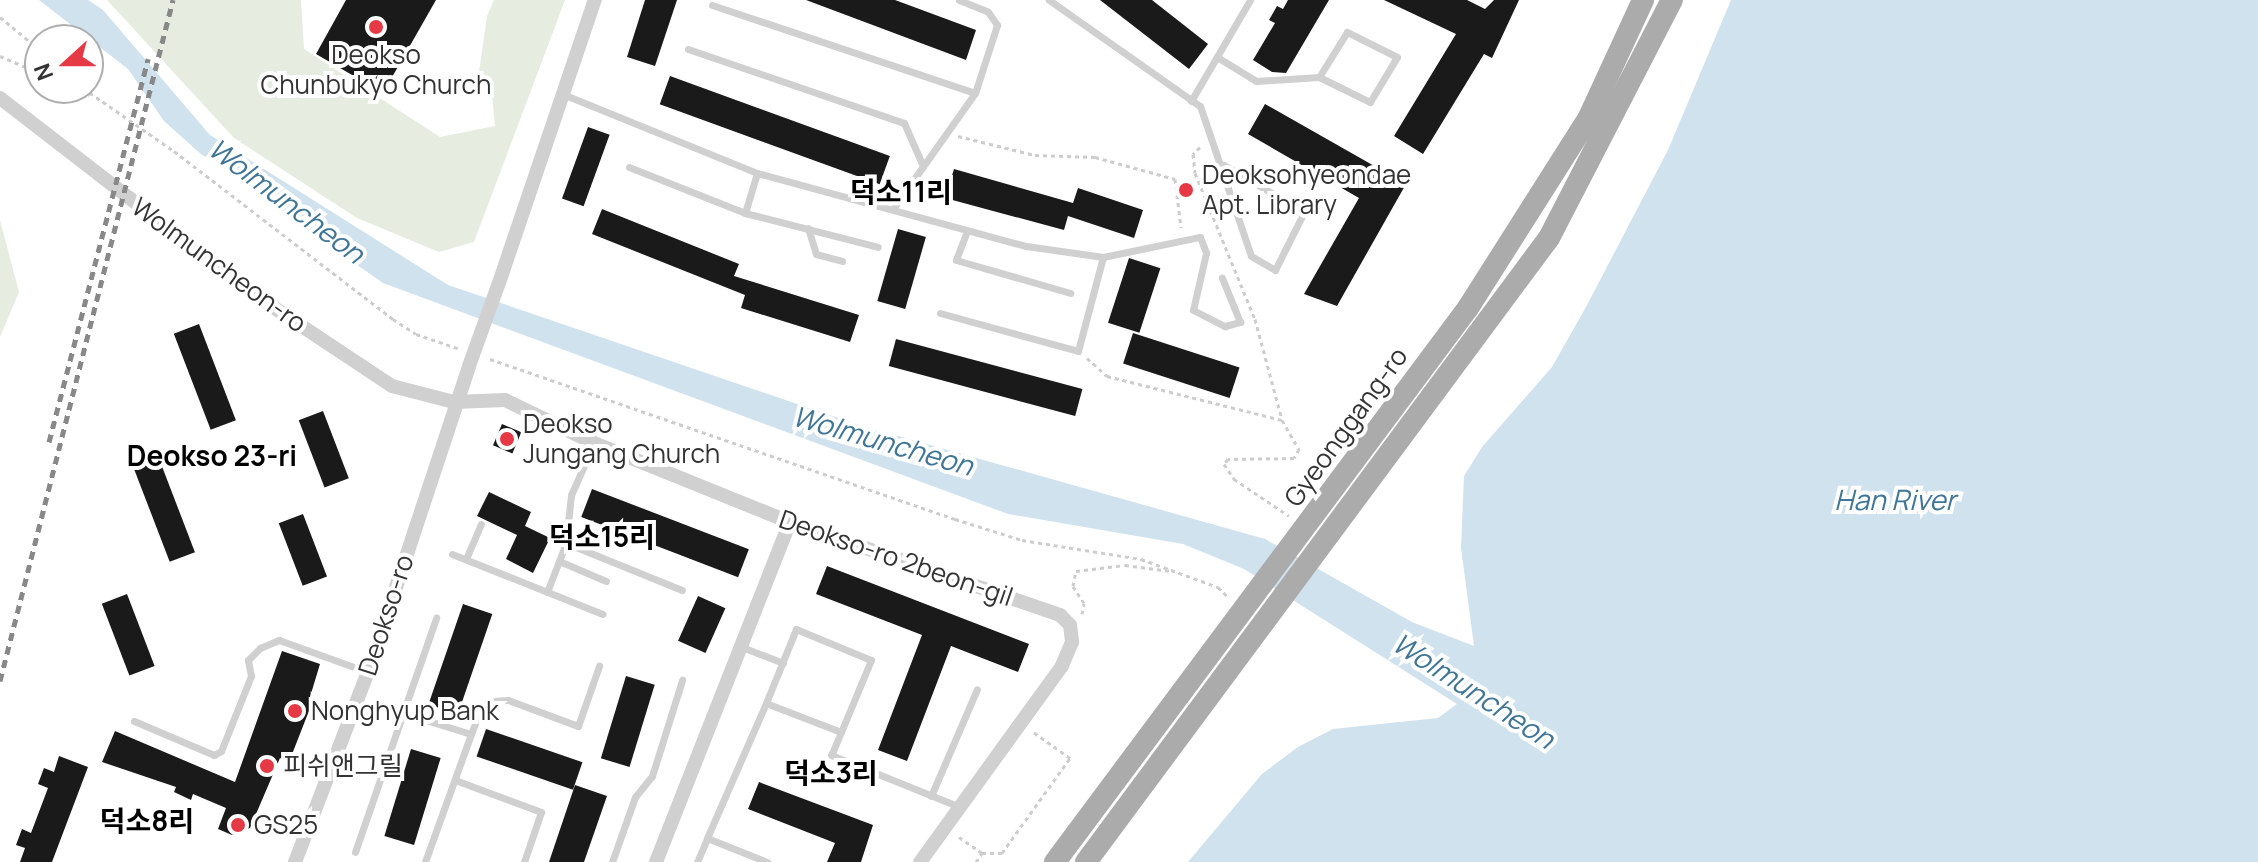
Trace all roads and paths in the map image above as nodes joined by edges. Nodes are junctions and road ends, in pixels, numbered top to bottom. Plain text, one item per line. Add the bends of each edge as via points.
1 (595, 0) edge
2 (959, 0) edge
3 (1049, 0) edge
4 (1250, 0) edge
5 (1643, 0) edge
6 (1672, 0) edge
7 (712, 5) dead end
8 (0, 17) edge
9 (24, 37) edge
10 (688, 49) dead end
11 (0, 56) edge
12 (1217, 57) junction
13 (24, 66) edge
14 (1319, 77) junction
15 (975, 93) junction
16 (565, 95) junction
17 (0, 98) edge
18 (1191, 101) junction
19 (104, 104) edge
20 (947, 132) junction
21 (1212, 135) junction
22 (1224, 165) junction
23 (923, 166) junction
24 (629, 167) dead end
25 (757, 173) junction
26 (893, 209) junction
27 (745, 213) junction
28 (808, 228) junction
29 (967, 231) junction
30 (1182, 243) junction
31 (878, 247) dead end
32 (1103, 257) junction
33 (842, 261) dead end
34 (1222, 278) dead end
35 (1070, 293) dead end
36 (940, 313) dead end
37 (1078, 351) junction
38 (482, 356) dead end
39 (469, 359) junction
40 (454, 402) junction
41 (1282, 420) junction
42 (594, 443) junction
43 (790, 522) junction
44 (481, 524) dead end
45 (1301, 525) dead end
46 (566, 543) junction
47 (452, 554) dead end
48 (466, 559) junction
49 (559, 561) junction
50 (1179, 572) junction
51 (606, 581) dead end
52 (682, 590) dead end
53 (547, 592) junction
54 (1238, 605) dead end
55 (603, 614) dead end
56 (436, 618) dead end
57 (1070, 625) junction
58 (742, 647) junction
59 (783, 663) junction
60 (599, 666) dead end
61 (368, 672) junction
62 (682, 680) dead end
63 (977, 689) dead end
64 (766, 703) junction
65 (403, 713) junction
66 (134, 721) dead end
67 (1022, 725) junction
68 (841, 732) junction
69 (471, 734) junction
70 (455, 780) junction
71 (931, 796) junction
72 (960, 807) junction
73 (946, 827) junction
74 (707, 838) junction
75 (355, 852) dead end
76 (982, 853) junction
77 (295, 862) edge
78 (425, 862) edge
79 (524, 862) edge
80 (612, 862) edge
81 (656, 862) edge
82 (697, 862) edge
83 (767, 862) edge
84 (920, 862) edge
85 (976, 862) edge
86 (1055, 862) edge
87 (1086, 862) edge

1 - 16 street
2 - 15 lane via 988,12 997,25
3 - 18 lane
4 - 12 lane
5 - 86 main road, Gyeonggang-ro, bridge via 1589,117 1468,308
6 - 87 main road, Gyeonggang-ro, bridge via 1549,238
7 - 15 lane
8 - 9 path
10 - 23 lane via 904,123
11 - 13 path
12 - 14 lane via 1256,81
12 - 18 lane
14 - 14 lane via 1370,102 1397,57 1347,32
15 - 20 lane
16 - 25 lane
16 - 39 street, Deokso-ro, bridge
17 - 40 street, Wolmuncheon-ro via 252,293 379,378 413,396
18 - 21 lane via 1200,106
19 - 39 path via 393,319
20 - 23 lane
20 - 30 path via 1035,155 1095,157 1175,179
21 - 22 lane
21 - 41 path via 1193,154 1195,173 1255,319
22 - 22 lane via 1251,256 1275,270 1304,212
23 - 26 lane
24 - 27 lane
25 - 26 lane
25 - 27 lane
26 - 29 lane
27 - 28 lane
28 - 31 lane
28 - 33 lane via 816,254
29 - 32 lane
29 - 35 lane via 956,260
30 - 32 lane via 1121,249
30 - 34 lane via 1200,237 1206,253 1193,310 1225,326 1240,322
32 - 37 lane
36 - 37 lane
37 - 41 path via 1107,376
38 - 50 path via 1022,540 1101,551
39 - 40 street, Deokso-ro
40 - 42 street, Deokso-ro 2beon-gil via 505,400
40 - 61 street, Deokso-ro
41 - 45 path via 1299,449 1294,458 1228,459 1224,464 1234,479
42 - 43 street, Deokso-ro 2beon-gil
42 - 46 lane via 571,495
43 - 57 street, Deokso-ro 2beon-gil via 1060,615
43 - 58 street
44 - 48 lane
46 - 49 lane
46 - 52 lane
47 - 48 lane
48 - 53 lane
49 - 51 lane
49 - 53 lane
50 - 54 path via 1218,587
50 - 57 path via 1125,565 1076,571 1073,586 1084,612
53 - 55 lane
56 - 65 lane
57 - 67 street via 1072,642 1062,666
58 - 59 lane
58 - 81 street
59 - 64 lane
59 - 68 lane via 796,629 871,660
60 - 69 lane via 578,726 508,700 492,701 480,711
61 - 66 lane via 279,640 260,648 248,660 251,676 221,751 214,755
61 - 77 street, Deokso-ro
62 - 80 lane via 652,776 635,797
63 - 71 lane
64 - 68 lane
64 - 74 lane
65 - 69 lane
65 - 75 lane
67 - 72 street
67 - 76 path via 1070,758 1002,853
68 - 71 lane via 831,755
69 - 70 lane
70 - 78 lane
70 - 79 lane via 541,812
71 - 72 lane
72 - 73 street
73 - 76 path
73 - 84 street
74 - 82 lane
74 - 83 lane
76 - 85 path

